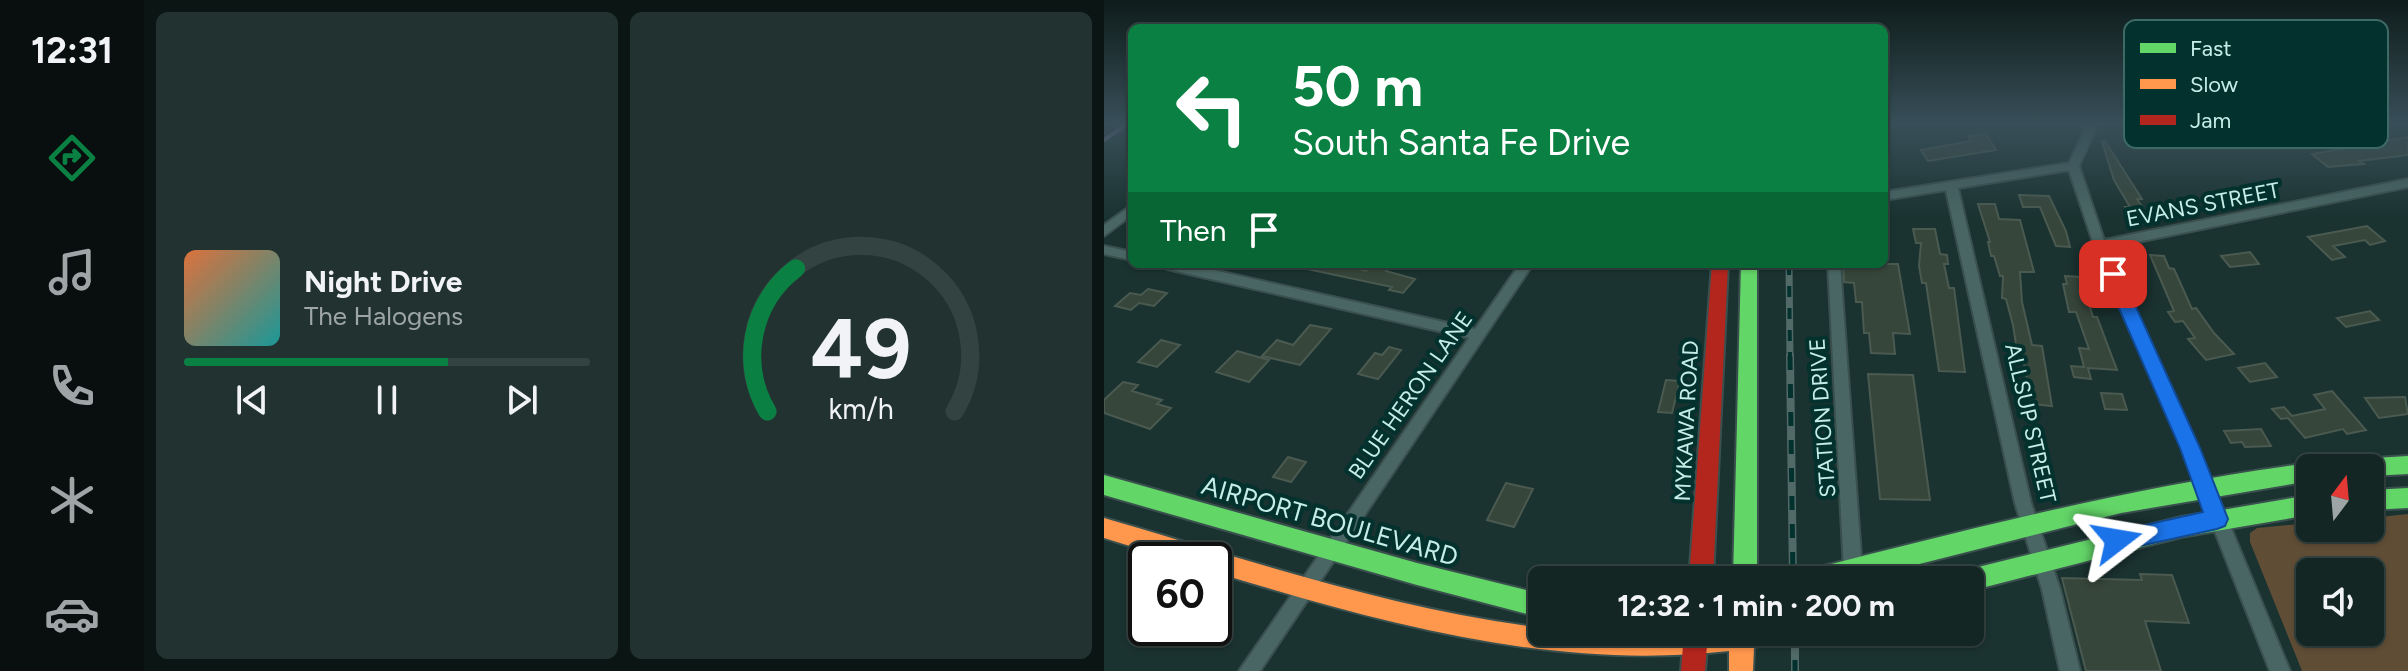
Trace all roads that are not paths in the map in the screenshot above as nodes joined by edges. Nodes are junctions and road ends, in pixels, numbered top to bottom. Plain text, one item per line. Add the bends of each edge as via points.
1 (2078, 155) edge
2 (2073, 166) junction
3 (2408, 183) edge
4 (1951, 185) junction
5 (1888, 195) edge
6 (1128, 212) edge
7 (1104, 232) edge
8 (2100, 245) junction
9 (1104, 250) edge
10 (1128, 255) edge
11 (1185, 268) edge
12 (1524, 268) edge
13 (1720, 268) edge
14 (1749, 268) edge
15 (1834, 268) edge
16 (1479, 335) junction
17 (2408, 465) edge
18 (2384, 466) edge
19 (2296, 474) edge
20 (1104, 485) edge
21 (2204, 485) junction
22 (2408, 498) edge
23 (2384, 499) edge
24 (2296, 507) edge
25 (2217, 519) junction
26 (2030, 523) junction
27 (1104, 528) edge
28 (1152, 542) edge
29 (1330, 549) junction
30 (2042, 561) junction
31 (1232, 566) edge
32 (1702, 566) edge
33 (1745, 566) edge
34 (1853, 566) edge
35 (1868, 566) edge
36 (1984, 576) edge
37 (1306, 588) junction
38 (1528, 602) edge
39 (1528, 642) edge
40 (1572, 646) edge
41 (1643, 646) edge
42 (1695, 646) edge
43 (1742, 646) edge
44 (1249, 671) edge
45 (1693, 671) edge
46 (1741, 671) edge
47 (2070, 671) edge
48 (2280, 671) edge

1 - 2 street
2 - 4 street
2 - 8 street
3 - 8 street, EVANS STREET
4 - 5 street
4 - 26 street, ALLSUP STREET
6 - 7 street
8 - 21 street
9 - 10 street
11 - 16 street
12 - 16 street, BLUE HERON LANE
13 - 32 main road, MYKAWA ROAD
14 - 33 main road
15 - 34 street, STATION DRIVE
16 - 29 street, BLUE HERON LANE
17 - 18 main road
19 - 21 main road
20 - 29 main road, AIRPORT BOULEVARD
21 - 25 street
21 - 26 main road
22 - 23 main road
24 - 25 main road
25 - 30 main road
25 - 48 street
26 - 30 street, ALLSUP STREET
26 - 35 main road
27 - 28 main road
29 - 37 street, BLUE HERON LANE
29 - 38 main road, AIRPORT BOULEVARD
30 - 36 main road
30 - 47 street, ALLSUP STREET
31 - 37 main road
37 - 39 main road via 1433,626
37 - 44 street, BLUE HERON LANE
40 - 41 main road
42 - 45 main road
43 - 46 main road

